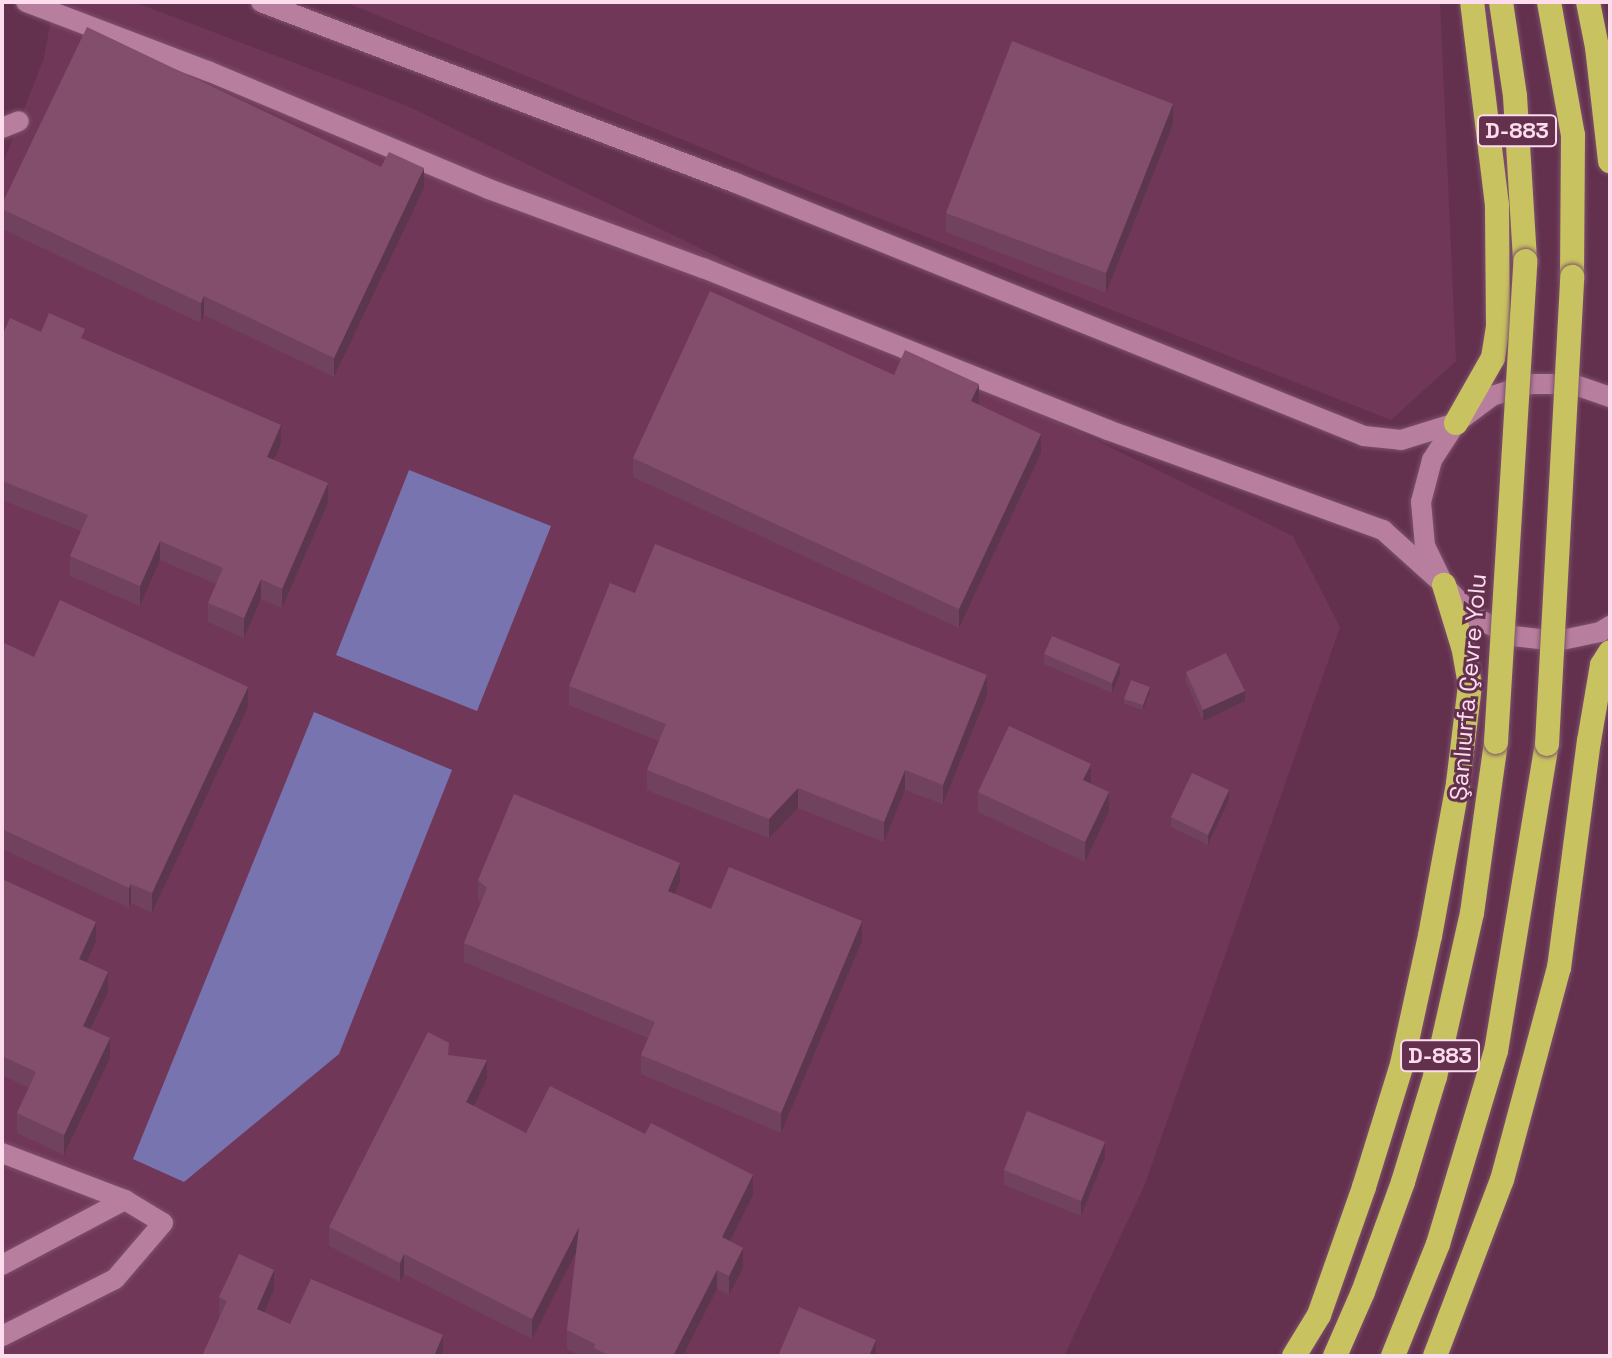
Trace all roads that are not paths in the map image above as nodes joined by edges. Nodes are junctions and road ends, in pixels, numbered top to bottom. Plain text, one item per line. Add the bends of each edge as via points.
1 (26, 2) edge
2 (261, 2) edge
3 (1472, 2) edge
4 (1501, 2) edge
5 (1549, 2) edge
6 (1588, 2) edge
7 (1610, 161) edge
8 (1610, 397) edge
9 (1456, 423) junction
10 (1444, 585) junction
11 (1610, 626) edge
12 (1610, 652) edge
13 (2, 1153) edge
14 (125, 1200) junction
15 (2, 1265) edge
16 (2, 1336) edge
17 (1294, 1356) edge
18 (1335, 1356) edge
19 (1393, 1356) edge
20 (1435, 1356) edge

1 - 10 street via 1108,430 1383,530
2 - 9 street via 736,183 1364,436 1401,440
3 - 9 highway via 1497,205 1498,326 1489,368
4 - 18 highway, Şanlıurfa Çevre Yolu / D-883, bridge via 1515,96 1525,261 1496,742 1472,913 1435,1077 1388,1224
5 - 19 highway, D-883, bridge via 1573,135 1572,277 1547,744 1496,1051 1438,1244
6 - 7 highway
8 - 9 street via 1573,384 1531,384 1492,396
9 - 10 street via 1432,460 1421,502 1425,546
10 - 11 street via 1474,617 1513,636 1557,641
10 - 17 highway via 1470,685 1430,936 1402,1064 1364,1187 1319,1315
12 - 20 highway via 1602,665 1589,741 1559,968 1502,1180
13 - 14 street
14 - 15 street
14 - 16 street via 163,1223 115,1279

